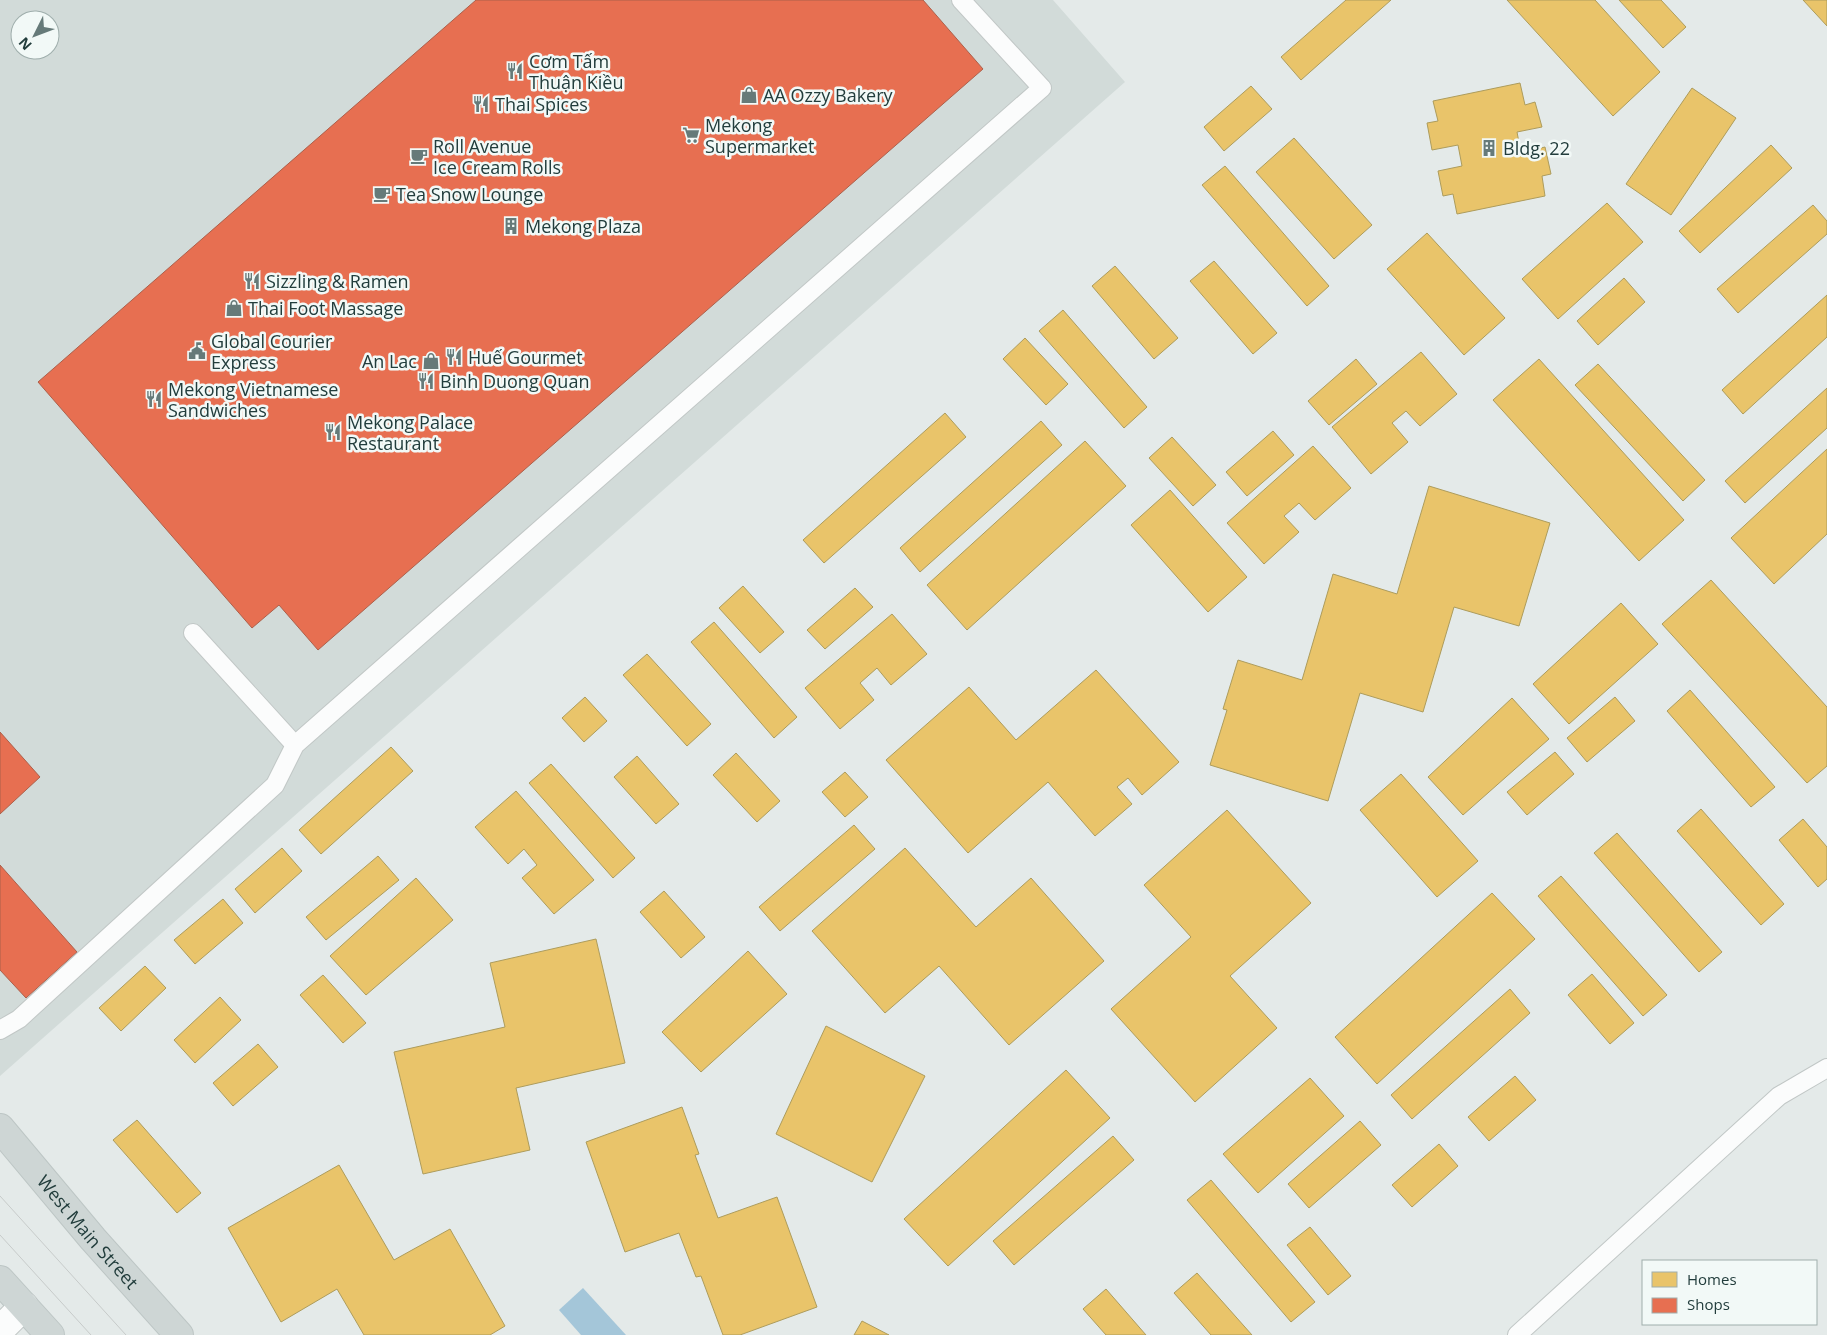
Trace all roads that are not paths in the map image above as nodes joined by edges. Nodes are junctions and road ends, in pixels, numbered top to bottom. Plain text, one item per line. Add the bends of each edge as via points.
1 (962, 0) edge
2 (193, 633) dead end
3 (295, 745) junction
4 (0, 1030) edge
5 (1827, 1068) edge
6 (0, 1128) edge
7 (0, 1280) edge
8 (24, 1306) junction
9 (0, 1330) edge
10 (50, 1335) edge
11 (179, 1335) edge
12 (1517, 1335) edge

1 - 3 lane via 1042,88
2 - 3 lane
3 - 4 lane via 275,785 19,1019
5 - 12 lane via 1778,1096
6 - 11 main road, West Main Street
7 - 8 main road
8 - 9 street
8 - 10 main road

